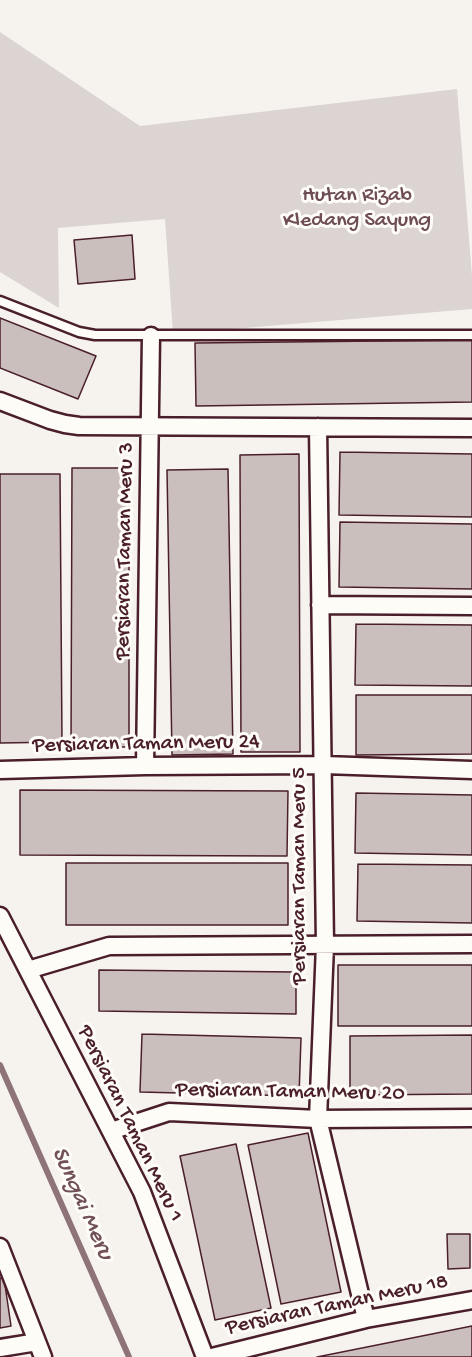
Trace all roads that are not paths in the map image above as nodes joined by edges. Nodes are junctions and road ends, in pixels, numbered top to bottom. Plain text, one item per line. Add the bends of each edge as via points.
1 (0, 301) edge
2 (472, 335) edge
3 (151, 336) junction
4 (0, 400) edge
5 (150, 427) junction
6 (318, 427) junction
7 (472, 428) edge
8 (320, 605) junction
9 (472, 606) edge
10 (324, 765) junction
11 (145, 766) junction
12 (0, 770) edge
13 (472, 770) edge
14 (0, 916) edge
15 (472, 944) edge
16 (325, 945) junction
17 (27, 970) junction
18 (472, 1118) edge
19 (318, 1119) junction
20 (111, 1131) junction
21 (0, 1248) edge
22 (472, 1299) edge
23 (366, 1319) junction
24 (0, 1348) edge
25 (40, 1350) edge
26 (205, 1357) edge
27 (212, 1357) edge

1 - 3 lane via 79,332
2 - 3 lane
3 - 5 street, Persiaran Taman Meru 3
4 - 5 street via 65,424
5 - 6 street
5 - 11 street, Persiaran Taman Meru 3
6 - 7 street
6 - 8 street, Persiaran Taman Meru 5
8 - 9 street
8 - 10 street, Persiaran Taman Meru 5
10 - 11 street, Persiaran Taman Meru 24
10 - 13 street, Persiaran Taman Meru 24
10 - 16 street, Persiaran Taman Meru 5
11 - 12 street, Persiaran Taman Meru 24
14 - 17 street, Persiaran Taman Meru 1
15 - 16 street
16 - 17 street via 109,946
16 - 19 street, Persiaran Taman Meru 5
17 - 20 street, Persiaran Taman Meru 1
18 - 19 street, Persiaran Taman Meru 20
19 - 20 street, Persiaran Taman Meru 20 via 169,1112
19 - 23 street, Persiaran Taman Meru 5
20 - 26 street, Persiaran Taman Meru 1 via 142,1192
21 - 25 street
22 - 23 street, Persiaran Taman Meru 18
23 - 27 street, Persiaran Taman Meru 18
24 - 25 street

